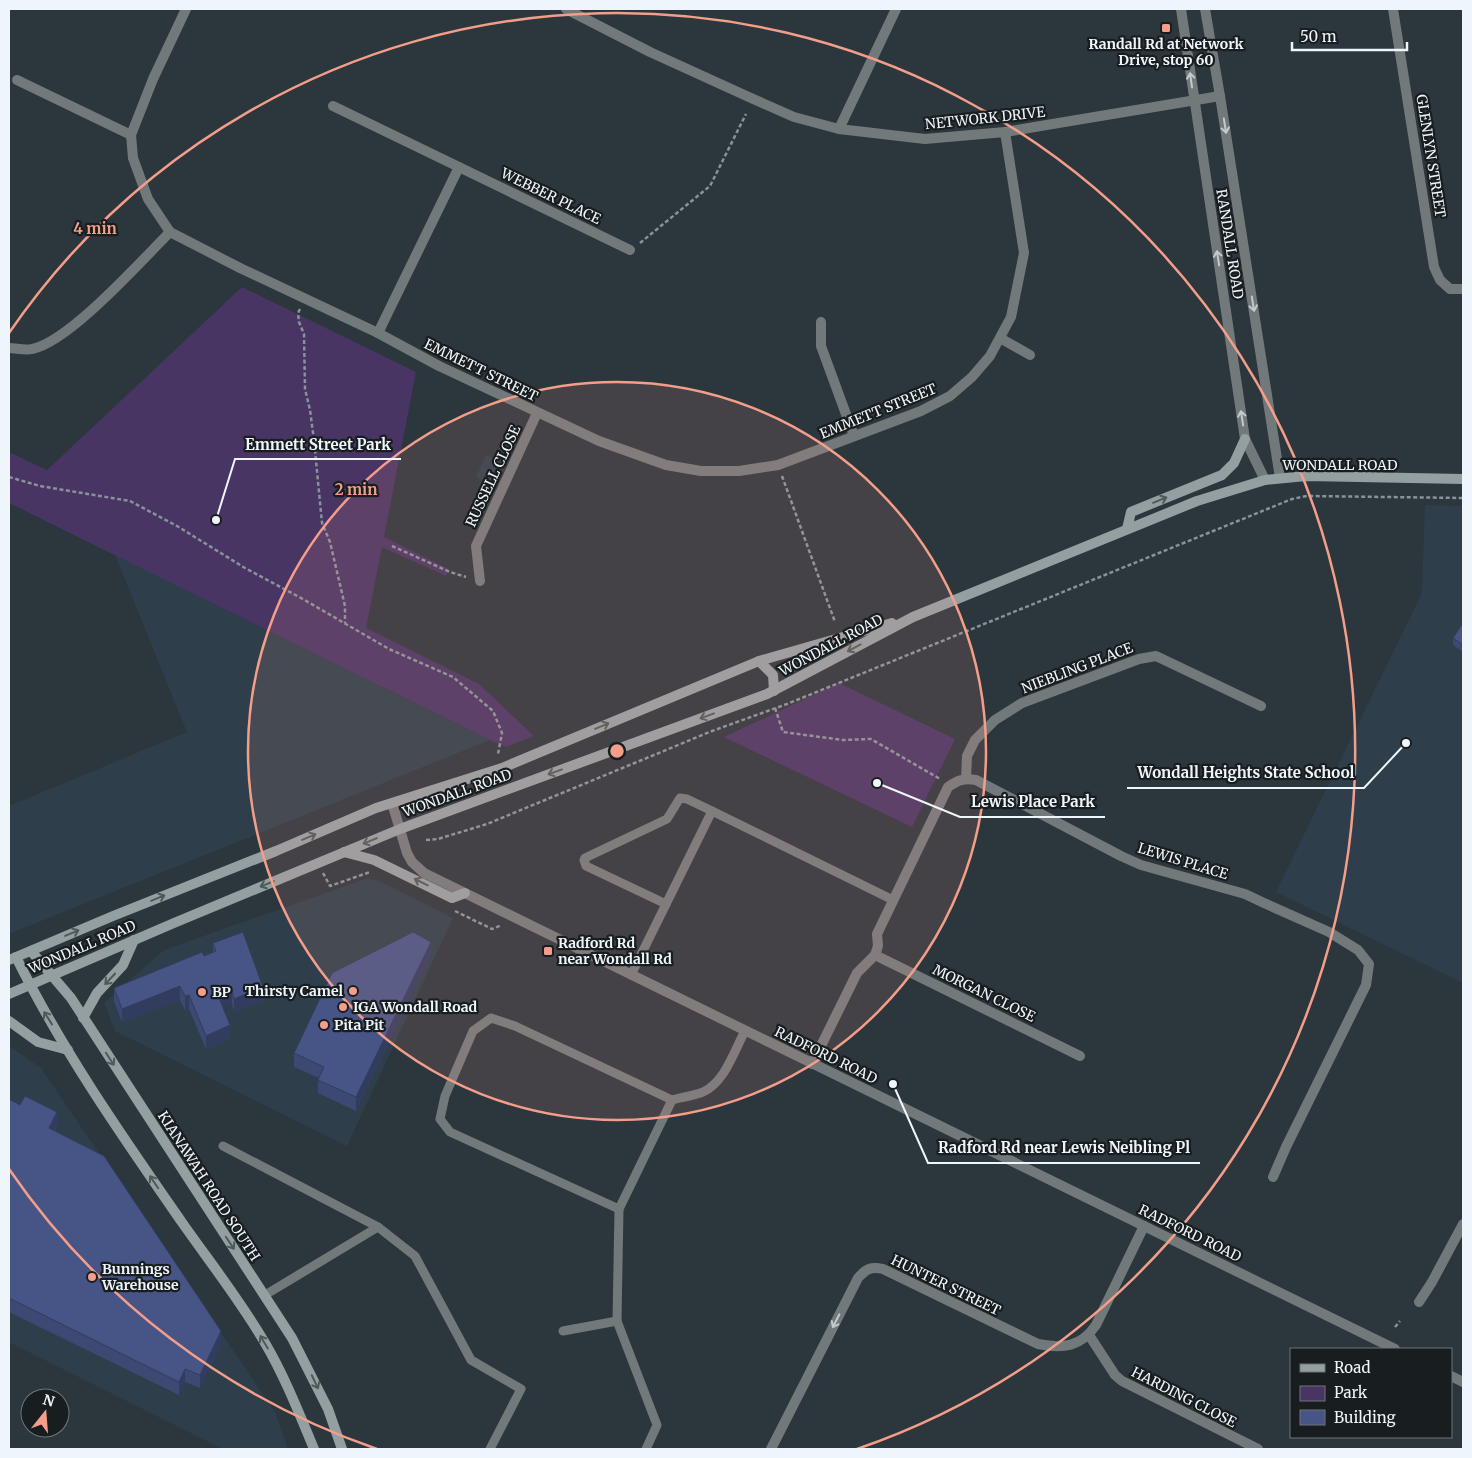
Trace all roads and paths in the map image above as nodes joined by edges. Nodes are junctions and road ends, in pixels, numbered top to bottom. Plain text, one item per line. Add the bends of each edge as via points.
1 (186, 9) edge
2 (566, 9) edge
3 (896, 9) edge
4 (1181, 9) edge
5 (1205, 9) edge
6 (1393, 9) edge
7 (17, 80) dead end
8 (1220, 96) junction
9 (1194, 101) junction
10 (333, 106) dead end
11 (746, 114) dead end
12 (839, 129) junction
13 (1005, 132) junction
14 (131, 135) junction
15 (459, 167) junction
16 (170, 232) junction
17 (630, 250) joint
18 (1463, 289) edge
19 (298, 313) dead end
20 (821, 322) dead end
21 (378, 333) junction
22 (1000, 338) junction
23 (9, 348) edge
24 (1030, 355) dead end
25 (537, 413) junction
26 (854, 436) junction
27 (1245, 439) junction
28 (778, 465) junction
29 (9, 477) edge
30 (1280, 478) junction
31 (1463, 479) edge
32 (1265, 480) junction
33 (1463, 498) edge
34 (1127, 529) junction
35 (392, 546) dead end
36 (480, 581) joint
37 (913, 616) junction
38 (835, 622) dead end
39 (345, 624) junction
40 (759, 661) junction
41 (774, 691) junction
42 (1261, 706) dead end
43 (775, 708) junction
44 (498, 754) dead end
45 (966, 779) junction
46 (948, 787) junction
47 (392, 803) junction
48 (712, 811) junction
49 (400, 829) junction
50 (426, 840) dead end
51 (344, 852) junction
52 (373, 872) dead end
53 (330, 886) dead end
54 (465, 893) junction
55 (893, 900) junction
56 (666, 904) junction
57 (454, 910) dead end
58 (516, 919) junction
59 (134, 940) junction
60 (31, 951) junction
61 (875, 955) junction
62 (12, 959) edge
63 (52, 974) junction
64 (631, 975) junction
65 (30, 985) junction
66 (9, 994) edge
67 (83, 1018) junction
68 (9, 1021) edge
69 (745, 1031) junction
70 (68, 1050) junction
71 (1080, 1056) dead end
72 (812, 1064) junction
73 (672, 1100) junction
74 (223, 1146) dead end
75 (1273, 1177) dead end
76 (619, 1209) junction
77 (1463, 1224) edge
78 (1144, 1226) junction
79 (378, 1227) junction
80 (265, 1295) junction
81 (1419, 1302) dead end
82 (617, 1322) junction
83 (1400, 1322) dead end
84 (1395, 1327) dead end
85 (563, 1331) dead end
86 (1090, 1335) junction
87 (1393, 1348) edge
88 (314, 1449) edge
89 (342, 1449) edge
90 (490, 1449) edge
91 (646, 1449) edge
92 (771, 1449) edge
93 (1258, 1449) edge

1 - 14 street, EMMETT STREET
2 - 12 street, NETWORK DRIVE via 650,52 794,117
3 - 12 street
9 -> 4 street, RANDALL ROAD
5 - 8 street, RANDALL ROAD
6 - 18 street, GLENLYN STREET via 1434,267 1440,280 1450,289
7 - 14 street
8 - 9 street, NETWORK DRIVE
8 -> 30 street, RANDALL ROAD
9 - 13 street, NETWORK DRIVE
27 -> 9 street, RANDALL ROAD
10 - 15 street, WEBBER PLACE
11 - 17 path via 710,186
12 - 13 street, NETWORK DRIVE via 925,139
13 - 22 street, EMMETT STREET via 1024,253 1011,317
14 - 16 street, EMMETT STREET via 133,158 148,199
15 - 17 street, WEBBER PLACE
15 - 21 street
16 - 21 street, EMMETT STREET
16 - 23 street via 104,298 57,339 32,349
19 - 39 path via 304,334 305,389 314,440 322,523 330,542 345,606
20 - 26 street via 821,346
21 - 25 street, EMMETT STREET
22 - 24 street
22 - 26 street, EMMETT STREET via 972,377 950,396 921,411
25 - 28 street, EMMETT STREET via 666,466 701,471 739,471
25 - 36 street, RUSSELL CLOSE via 476,546
26 - 28 street, EMMETT STREET
27 - 32 street, RANDALL ROAD
34 -> 27 main road via 1131,512 1222,475 1234,463
28 - 38 path
29 - 39 path via 40,486 130,501
30 - 31 main road, WONDALL ROAD
30 - 32 main road, WONDALL ROAD
32 - 34 main road, WONDALL ROAD via 1196,500
33 - 43 path via 1307,496 1292,499
34 - 37 main road, WONDALL ROAD
35 - 36 path via 450,572
37 - 40 main road, WONDALL ROAD
37 -> 41 main road, WONDALL ROAD
39 - 44 path via 389,649 453,677 492,711 502,733
40 - 41 main road via 773,676
47 -> 40 main road, WONDALL ROAD via 502,768
41 -> 49 main road, WONDALL ROAD
42 - 45 street, NIEBLING PLACE via 1156,656 1139,658 1022,704 995,720 975,740 967,756
43 - 46 path via 783,732 843,740 871,739 945,782
43 - 50 path via 487,824
45 - 46 street
45 - 75 street, LEWIS PLACE via 982,782 1141,865 1245,894 1321,928 1358,950 1369,964 1366,985
46 - 55 street
47 - 49 street, RADFORD ROAD
60 -> 47 main road, WONDALL ROAD
48 - 55 lane
48 - 56 lane
48 - 56 lane via 680,798 667,819 584,860 586,866
49 -> 51 main road, WONDALL ROAD
49 - 54 street, RADFORD ROAD via 412,862 424,873
54 -> 51 main road via 452,898 374,860
51 -> 59 main road, WONDALL ROAD
52 - 53 path
54 - 58 street, RADFORD ROAD
55 - 61 street via 877,934
56 - 64 lane
57 - 58 path via 492,929
58 - 64 street, RADFORD ROAD
59 - 63 main road, WONDALL ROAD
59 -> 67 main road via 123,965 97,994
60 - 62 main road, WONDALL ROAD
60 - 63 main road, KIANAWAH ROAD SOUTH
61 - 71 street, MORGAN CLOSE
61 - 72 street via 857,973
62 - 65 main road
63 - 65 main road, WONDALL ROAD
63 - 67 main road, KIANAWAH ROAD SOUTH
64 - 69 street, RADFORD ROAD
65 - 66 main road, WONDALL ROAD
70 -> 65 main road
67 -> 80 main road, KIANAWAH ROAD SOUTH
68 - 70 main road via 38,1042
69 - 72 street, RADFORD ROAD
69 - 73 lane via 714,1085 702,1092
88 -> 70 main road via 287,1384 264,1341
72 - 78 street, RADFORD ROAD
73 - 76 lane
73 - 76 lane via 516,1026 491,1018 473,1031 445,1096 440,1119 450,1132
74 - 79 lane
76 - 82 lane
77 - 81 street
78 - 86 street
78 - 87 street, RADFORD ROAD
79 - 80 lane
79 - 90 lane via 415,1256 471,1360 521,1389
80 -> 89 main road, KIANAWAH ROAD SOUTH via 310,1373 328,1409
82 - 85 lane
82 - 91 lane via 657,1425
83 - 84 path
86 -> 92 street, HUNTER STREET via 1067,1346 1038,1344 883,1269 865,1270
86 - 93 street, HARDING CLOSE via 1115,1375 1122,1380

